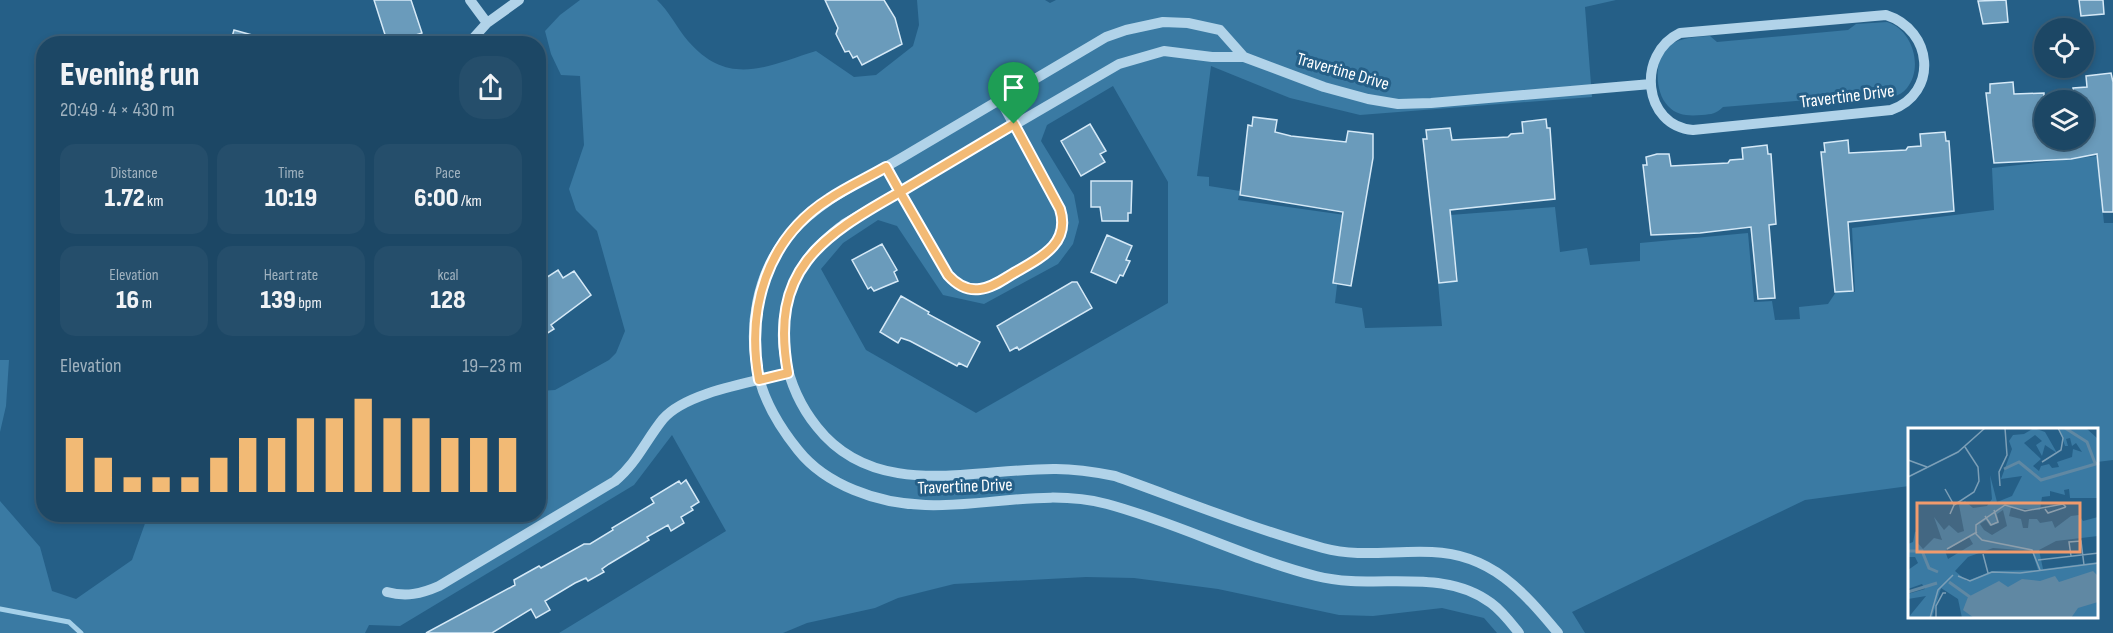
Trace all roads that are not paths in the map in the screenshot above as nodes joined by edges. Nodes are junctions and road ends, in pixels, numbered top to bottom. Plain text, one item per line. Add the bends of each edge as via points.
1 (470, 0) edge
2 (519, 0) edge
3 (487, 23) junction
4 (475, 36) edge
5 (1244, 57) junction
6 (1651, 84) junction
7 (1000, 99) junction
8 (1014, 124) junction
9 (886, 167) junction
10 (900, 192) junction
11 (788, 373) junction
12 (759, 380) junction
13 (387, 592) dead end
14 (1520, 633) edge
15 (1558, 633) edge

1 - 3 street
2 - 3 street
3 - 4 street
5 - 6 street, Travertine Drive via 1324,87 1398,104
5 - 7 street, Travertine Drive via 1220,30 1162,22 1106,38
5 - 8 street, Travertine Drive via 1164,51 1136,57
6 - 6 street, Travertine Drive via 1654,101 1662,114 1682,129 1693,130 1891,110 1906,105 1915,96 1924,69 1921,45 1912,30 1886,15 1680,33 1666,40 1657,51
7 - 8 street
7 - 9 street, Travertine Drive
8 - 10 street, Travertine Drive
8 - 10 street via 1063,220 1058,241 1048,253 993,284 967,289 948,275
9 - 10 street
9 - 12 street, Travertine Drive via 828,200 787,236 773,259 756,308 754,350
10 - 11 street, Travertine Drive via 844,224 810,254 785,312 783,348
11 - 12 street
11 - 15 street, Travertine Drive via 796,395 825,437 838,449 880,469 933,477 1054,469 1086,471 1115,476 1324,548 1374,555 1433,552 1466,558 1513,582
12 - 13 street via 692,398 676,407 615,482 439,586 401,596
12 - 14 street, Travertine Drive via 770,408 804,457 821,473 871,497 932,507 1055,498 1107,504 1316,576 1374,584 1431,581 1458,586 1494,604

